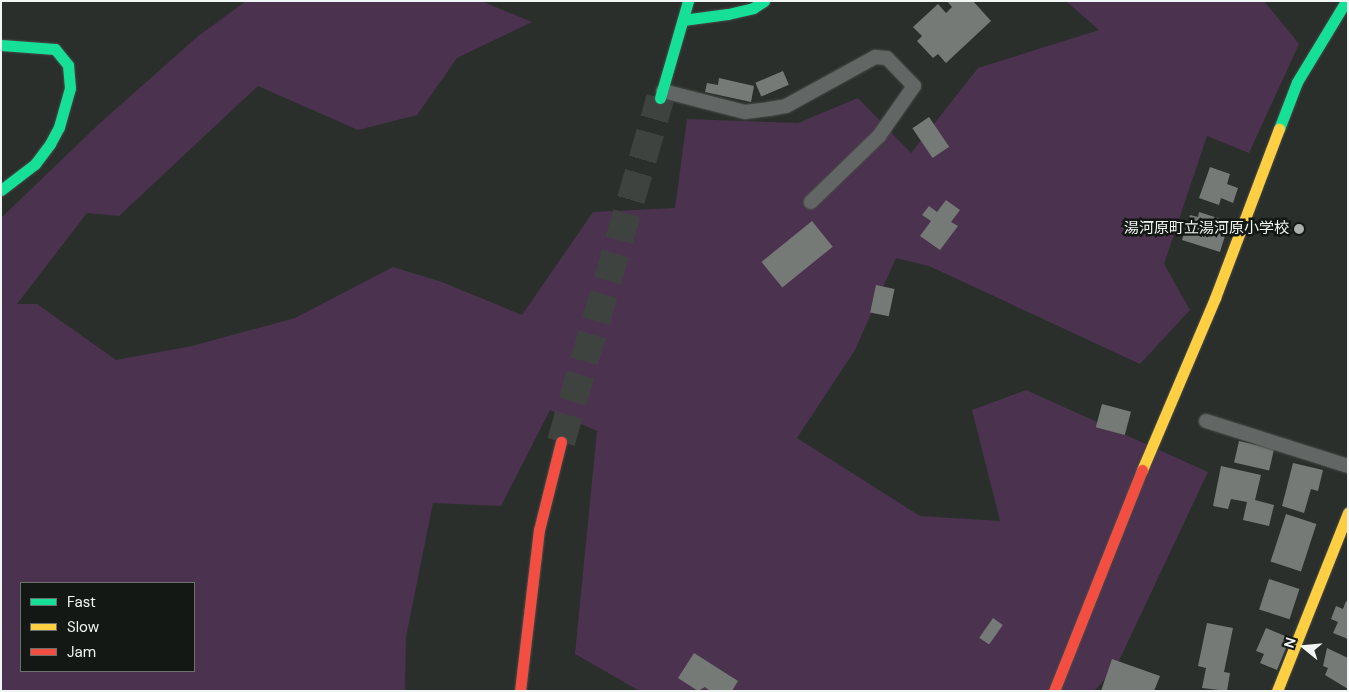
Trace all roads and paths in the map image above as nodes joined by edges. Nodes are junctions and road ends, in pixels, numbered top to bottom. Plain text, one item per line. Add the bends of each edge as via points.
1 (688, 1) edge
2 (764, 1) edge
3 (1346, 1) edge
4 (683, 20) junction
5 (1, 45) edge
6 (662, 95) joint
7 (1, 190) edge
8 (811, 202) dead end
9 (1206, 421) dead end
10 (561, 442) tunnel mouth
11 (1348, 466) edge
12 (1348, 513) edge
13 (520, 691) edge
14 (1054, 691) edge
15 (1278, 691) edge

1 - 4 street
2 - 4 street via 736,12
3 - 14 street via 1297,82 1215,298 1111,542
4 - 6 street
5 - 7 street via 55,50 68,64 70,88 59,128 50,144 35,164
6 - 8 lane via 745,112 769,109 786,106 876,57 887,58 914,86 879,136
9 - 11 lane
10 - 13 street via 538,530
12 - 15 street

